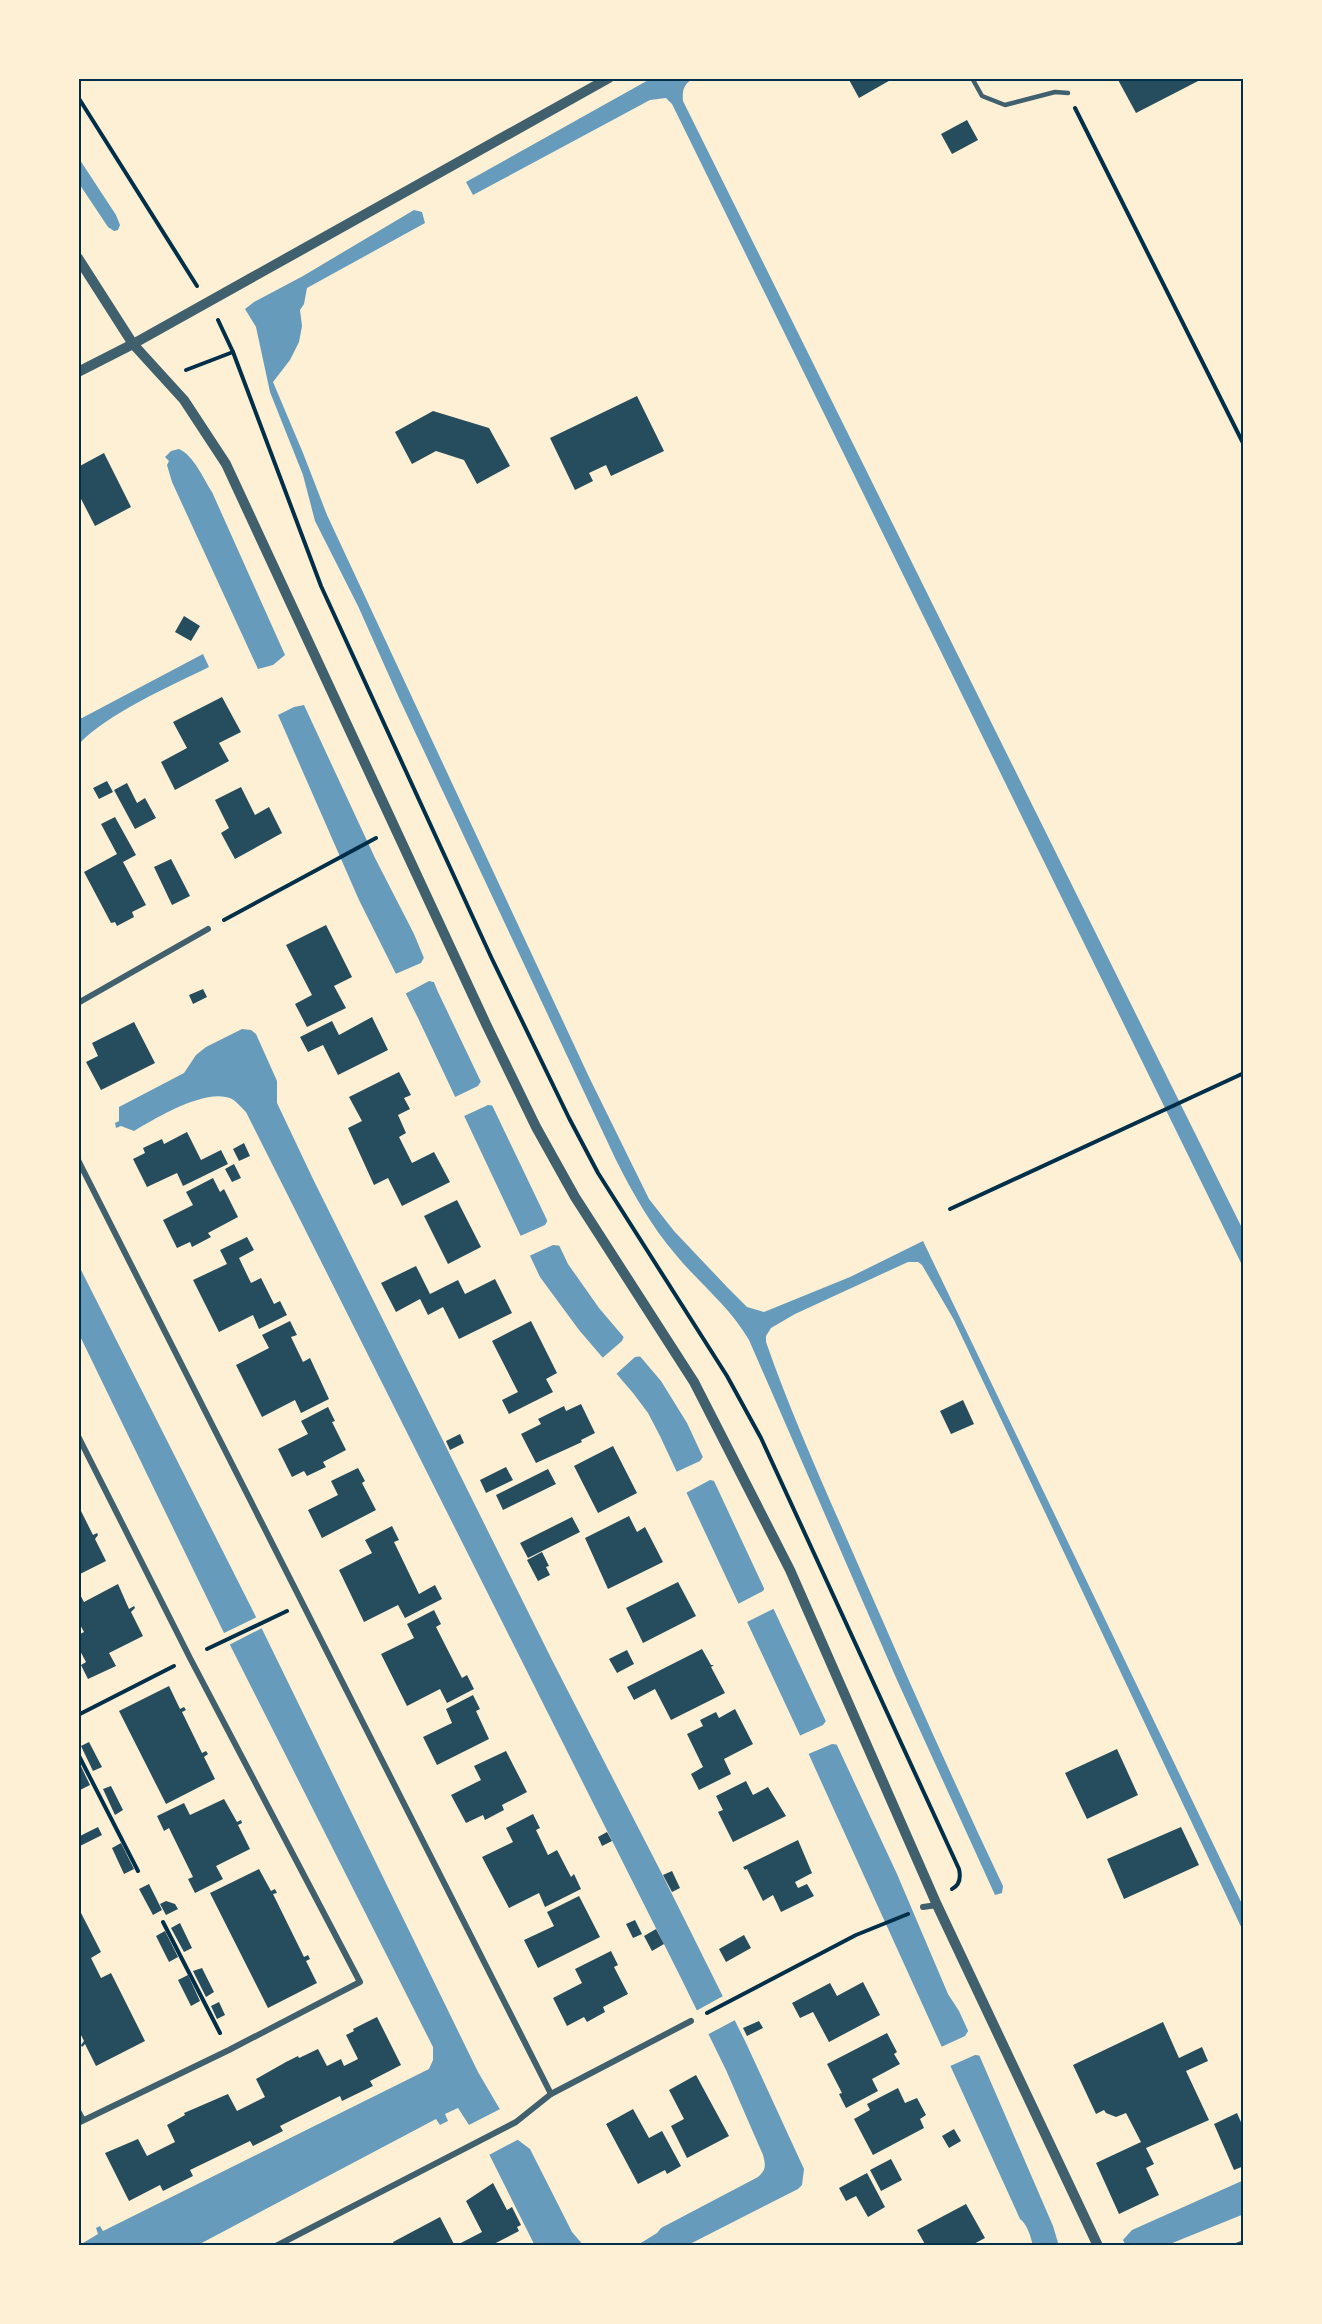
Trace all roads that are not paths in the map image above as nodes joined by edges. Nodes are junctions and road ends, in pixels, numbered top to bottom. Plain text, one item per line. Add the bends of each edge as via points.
1 (609, 78) edge
2 (972, 78) edge
3 (1068, 93) road end
4 (78, 258) edge
5 (133, 344) junction
6 (78, 372) edge
7 (208, 929) road end
8 (78, 1003) edge
9 (78, 1160) edge
10 (78, 1436) edge
11 (937, 1905) junction
12 (923, 1907) road end
13 (691, 2021) road end
14 (551, 2094) junction
15 (78, 2111) edge
16 (80, 2121) edge
17 (1244, 2242) edge
18 (276, 2246) edge
19 (1098, 2246) edge
20 (1236, 2246) edge

1 - 5 street
2 - 3 lane via 982,96 1005,105 1055,92
4 - 5 street
5 - 6 street
5 - 11 street via 184,400 226,464 536,1126 575,1197 694,1382 790,1570
7 - 8 street
9 - 14 street
10 - 16 street via 360,1982
11 - 12 street
11 - 19 street
13 - 14 street
14 - 18 street via 516,2122
15 - 16 street
17 - 20 street

